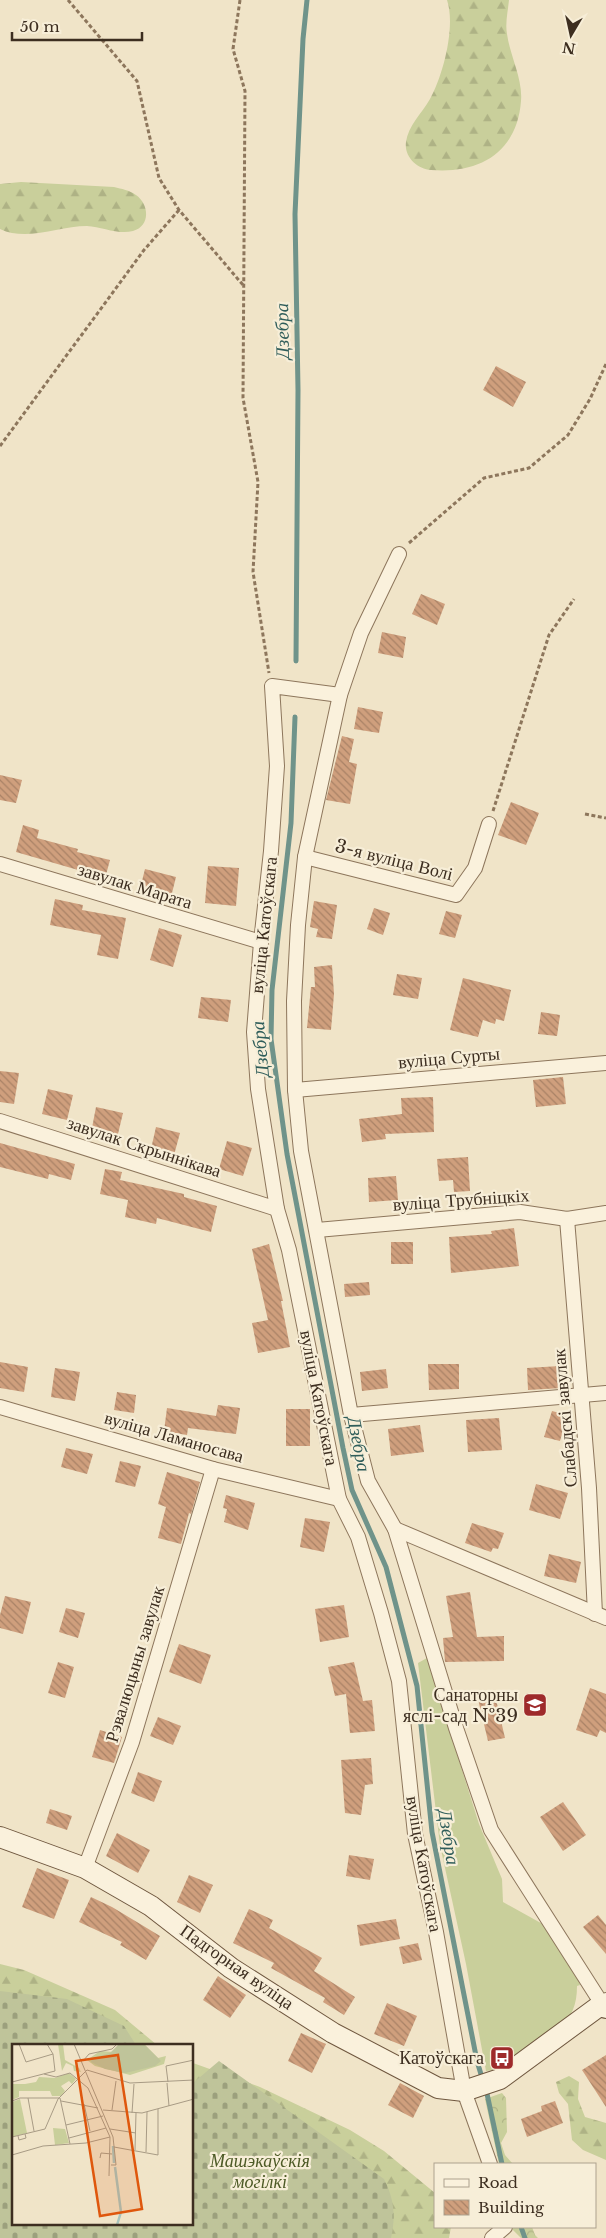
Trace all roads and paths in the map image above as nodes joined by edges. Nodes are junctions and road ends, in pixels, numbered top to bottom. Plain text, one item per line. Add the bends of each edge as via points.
1 (68, 0) edge
2 (240, 0) edge
3 (179, 210) junction
4 (243, 285) junction
5 (606, 364) edge
6 (0, 446) edge
7 (399, 554) joint
8 (574, 599) dead end
9 (272, 686) junction
10 (340, 695) junction
11 (585, 814) dead end
12 (606, 818) edge
13 (488, 824) joint
14 (305, 857) junction
15 (0, 864) edge
16 (260, 942) junction
17 (606, 1063) edge
18 (295, 1090) junction
19 (0, 1121) edge
20 (277, 1209) junction
21 (606, 1213) edge
22 (567, 1219) junction
23 (317, 1230) junction
24 (606, 1393) edge
25 (582, 1396) junction
26 (0, 1407) edge
27 (352, 1415) junction
28 (213, 1469) junction
29 (339, 1499) junction
30 (395, 1529) junction
31 (600, 1616) edge
32 (0, 1837) edge
33 (85, 1868) junction
34 (605, 2004) edge
35 (469, 2089) junction
36 (490, 2163) edge
37 (504, 2228) edge
38 (506, 2228) edge
39 (492, 2238) edge
40 (514, 2238) edge

1 - 3 path via 137,81 159,178
2 - 4 path via 233,50 245,91
3 - 4 path
3 - 6 path via 144,250
4 - 9 path via 243,398 258,482 253,572
5 - 7 path via 568,435 529,468 484,478
7 - 10 street, вуліца Катоўскага via 361,633
8 - 13 path via 549,635
9 - 10 street
9 - 16 street, вуліца Катоўскага via 276,766 271,851
10 - 14 street, вуліца Катоўскага
11 - 12 path
13 - 14 street, 3-я вуліца Волі via 475,868 456,895
14 - 18 street, вуліца Катоўскага via 294,992
15 - 16 street, завулак Марата
16 - 20 street, вуліца Катоўскага via 254,1032 258,1089
17 - 18 street, вуліца Сурты
18 - 23 street, вуліца Катоўскага via 301,1151
19 - 20 street, завулак Скрыннікава
20 - 29 street, вуліца Катоўскага via 291,1260
21 - 22 street, вуліца Трубніцкіх
22 - 23 street, вуліца Трубніцкіх via 520,1212
22 - 25 street, Слабадскі завулак
23 - 27 street, вуліца Катоўскага
24 - 25 street
25 - 27 street
25 - 31 street, Слабадскі завулак
26 - 28 street, вуліца Ламаносава
27 - 30 street, вуліца Катоўскага via 368,1481
28 - 29 street, вуліца Ламаносава
28 - 33 street, Рэвалюцыны завулак via 132,1742
29 - 35 street, вуліца Катоўскага via 358,1537 399,1681 416,1834
30 - 31 street, Слабадскі завулак
30 - 34 street, вуліца Катоўскага via 456,1728 492,1830
32 - 33 street, Падгорная вуліца
33 - 35 street, Падгорная вуліца via 151,1906 231,1968 333,2033 438,2088
34 - 35 street, вуліца Катоўскага via 500,2079
35 - 36 street, вуліца Катоўскага
37 - 39 street
38 - 40 street

